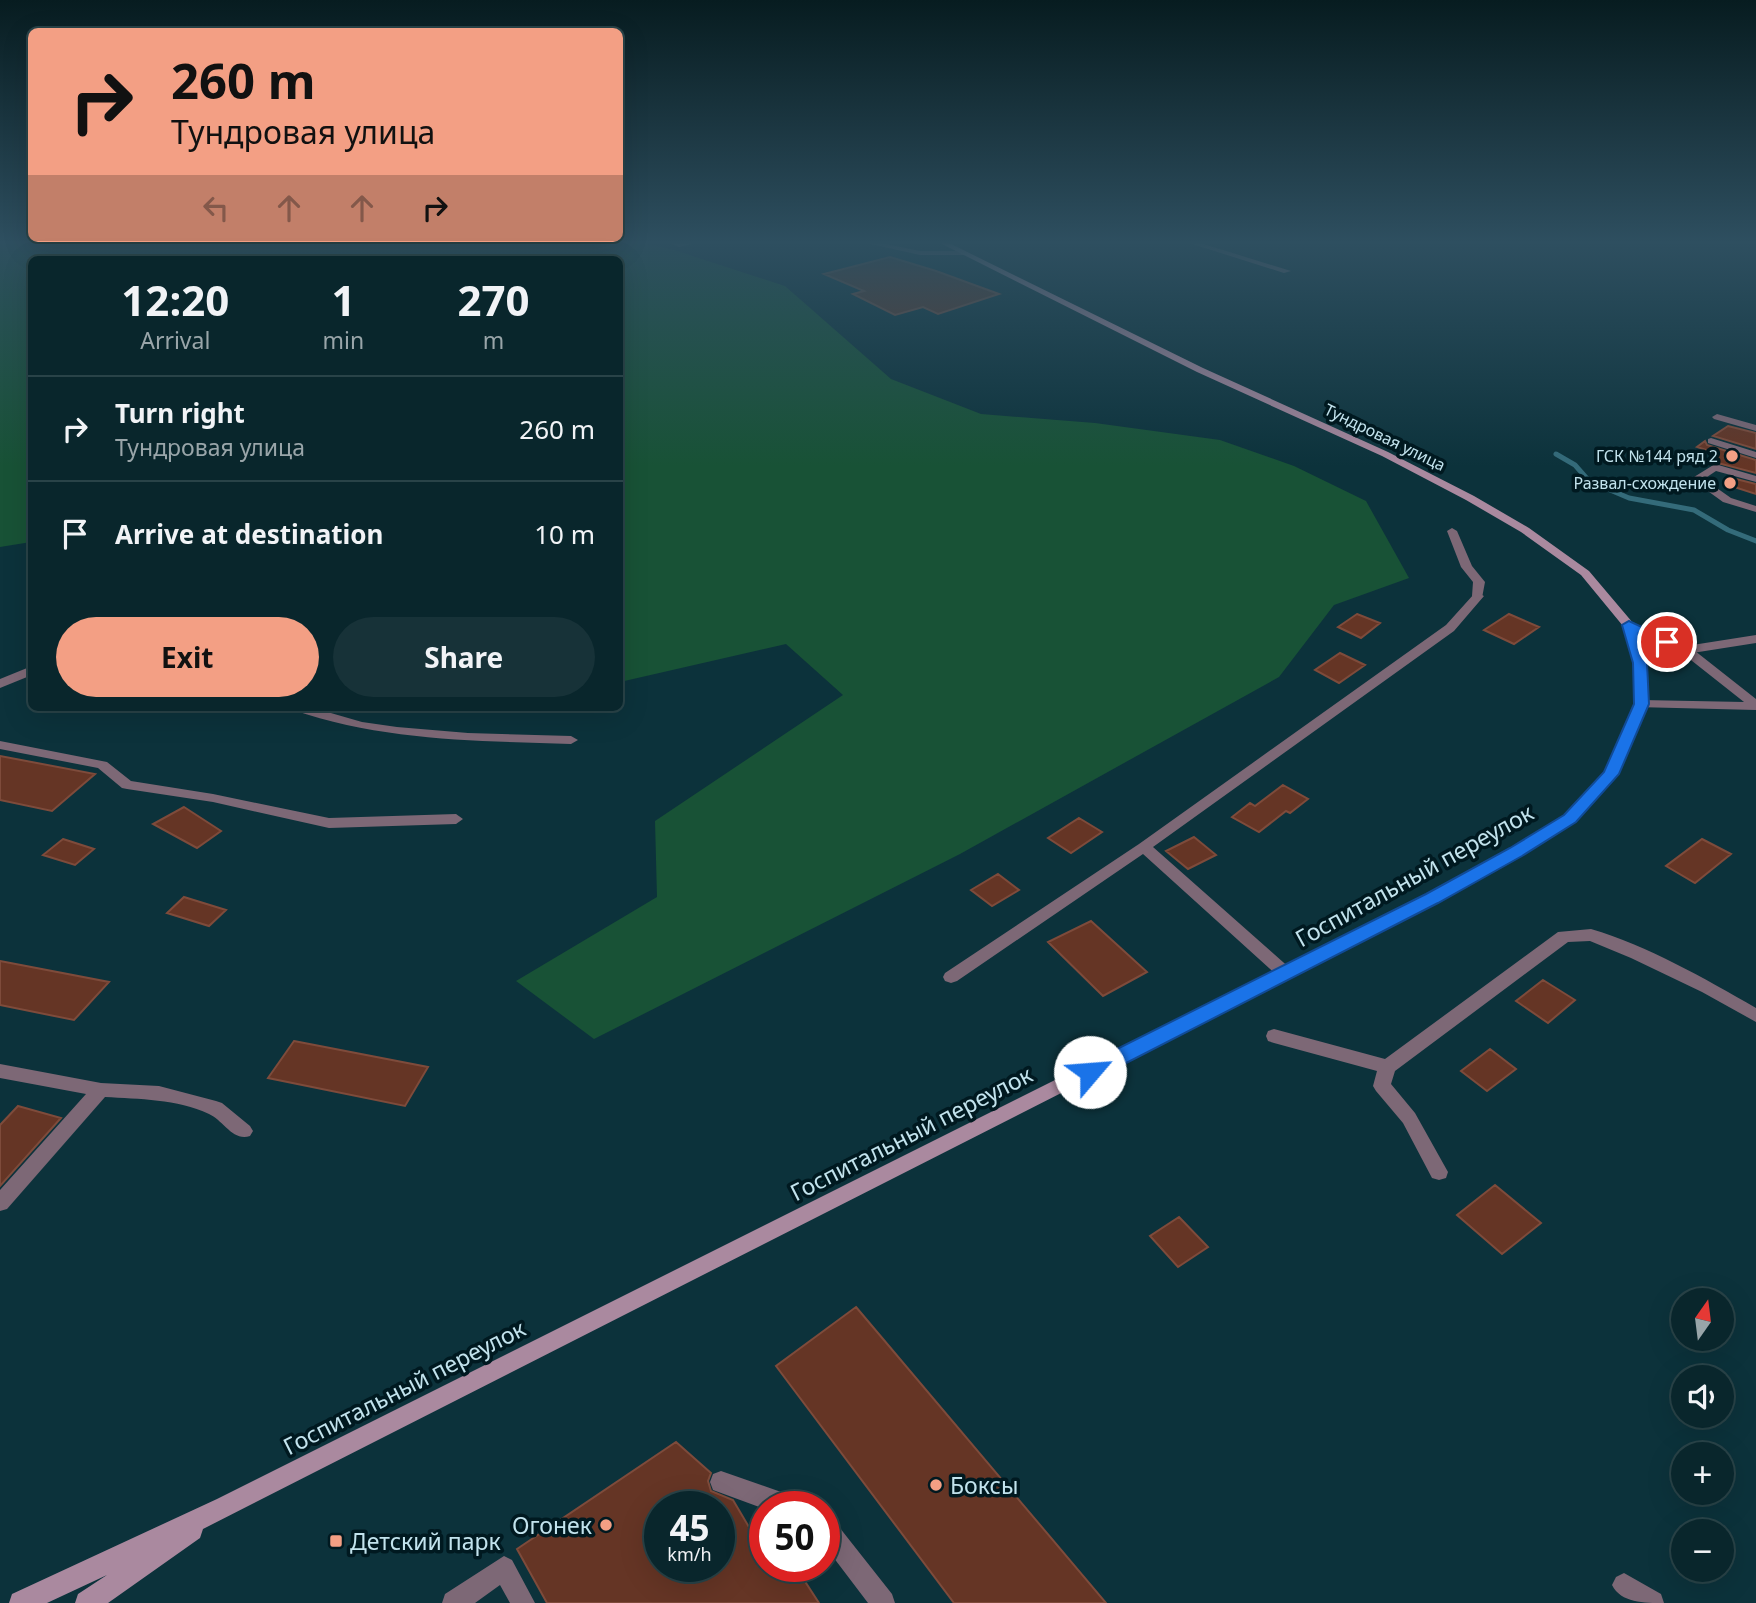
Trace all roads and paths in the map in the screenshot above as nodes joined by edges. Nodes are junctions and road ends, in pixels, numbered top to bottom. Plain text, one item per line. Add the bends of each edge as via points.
1 (1093, 317) edge
2 (1717, 417) dead end
3 (1756, 428) edge
4 (1711, 441) dead end
5 (1756, 455) edge
6 (1756, 479) edge
7 (1756, 509) edge
8 (1452, 531) dead end
9 (1629, 625) junction
10 (1756, 639) edge
11 (1686, 650) junction
12 (28, 672) edge
13 (0, 685) edge
14 (1641, 704) junction
15 (1756, 706) edge
16 (307, 711) edge
17 (571, 740) dead end
18 (0, 745) edge
19 (456, 820) dead end
20 (1144, 847) junction
21 (1286, 974) junction
22 (951, 977) dead end
23 (1756, 1016) edge
24 (1273, 1036) dead end
25 (1387, 1067) junction
26 (0, 1071) edge
27 (102, 1090) junction
28 (244, 1131) dead end
29 (1439, 1172) dead end
30 (0, 1202) edge
31 (722, 1482) dead end
32 (749, 1492) edge
33 (225, 1507) junction
34 (840, 1548) edge
35 (1624, 1586) dead end
36 (21, 1603) edge
37 (87, 1603) edge
38 (454, 1603) edge
39 (523, 1603) edge
40 (883, 1603) edge
41 (1652, 1603) edge

1 - 9 main road, Тундровая улица via 1470,498 1585,573
2 - 3 street
4 - 5 street
6 - 7 street via 1715,467 1698,479 1727,500
8 - 20 street via 1467,567 1479,582 1478,596 1450,628
9 - 11 street, Тундровая улица
9 - 14 main road, Госпитальный переулок via 1640,663
10 - 11 street
11 - 15 street, Тундровая улица
12 - 13 street
14 - 15 street, Тундровая улица
14 - 21 main road, Госпитальный переулок via 1611,774 1570,818 1516,852
16 - 17 street via 331,721 444,736
18 - 19 street via 102,765 127,785 328,823
20 - 21 street
20 - 22 street
21 - 33 main road, Госпитальный переулок
23 - 25 street via 1637,954 1591,936 1564,936
24 - 25 street
25 - 29 street via 1382,1086 1409,1118
26 - 27 street
27 - 28 street via 159,1093 216,1108
27 - 30 street
31 - 32 street
33 - 36 main road, Госпитальный переулок
33 - 37 main road, Госпитальный переулок
34 - 40 street
35 - 41 street
38 - 39 street via 504,1568

